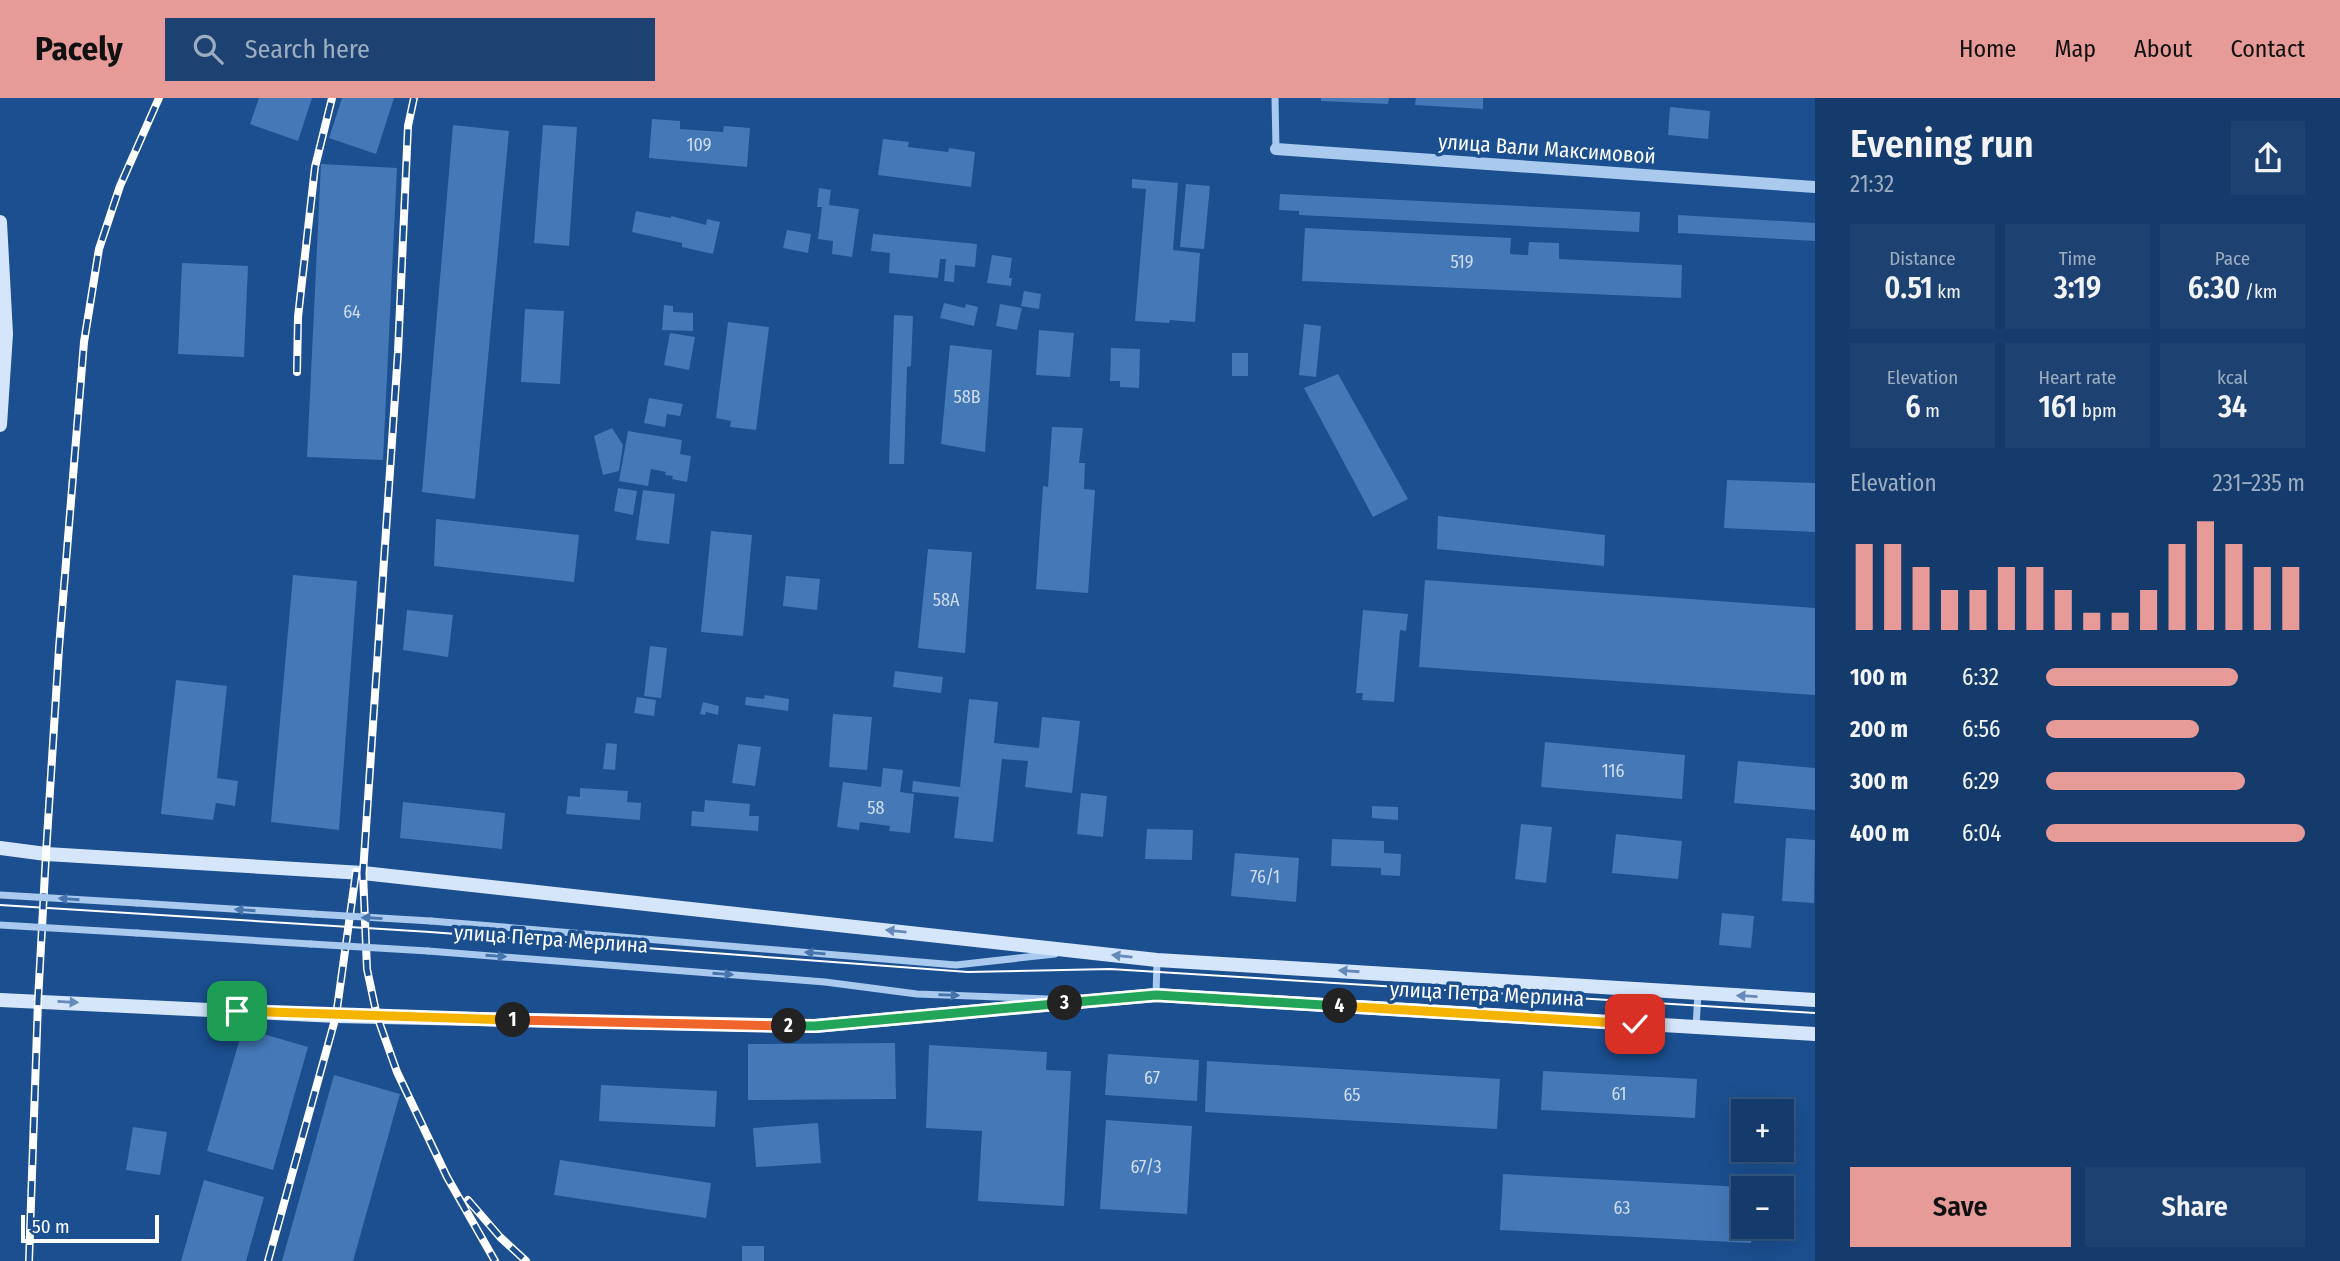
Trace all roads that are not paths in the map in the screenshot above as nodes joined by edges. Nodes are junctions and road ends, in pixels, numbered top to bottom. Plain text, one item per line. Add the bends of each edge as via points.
1 (1275, 98) edge
2 (1276, 149) joint
3 (1815, 187) edge
4 (0, 222) edge
5 (0, 425) edge
6 (0, 848) edge
7 (0, 895) edge
8 (0, 925) edge
9 (1081, 951) junction
10 (1157, 960) junction
11 (1698, 993) junction
12 (1156, 995) junction
13 (0, 1000) edge
14 (1098, 1000) junction
15 (1815, 1000) edge
16 (1696, 1027) junction
17 (1815, 1034) edge

1 - 2 street
2 - 3 street, улица Вали Максимовой
4 - 5 main road via 6,334
9 -> 6 main road, улица Петра Мерлина via 363,873
9 -> 7 street, улица Петра Мерлина, bridge via 956,965 431,921
8 -> 14 street, улица Петра Мерлина, bridge via 428,951 811,981 917,994
10 -> 9 main road, улица Петра Мерлина
11 -> 10 main road, улица Петра Мерлина
10 - 12 street
15 -> 11 main road, улица Петра Мерлина
11 - 16 street
12 - 14 main road, улица Петра Мерлина
12 - 16 main road, улица Петра Мерлина
13 -> 14 main road, улица Петра Мерлина via 336,1016 815,1026
16 - 17 main road, улица Петра Мерлина

